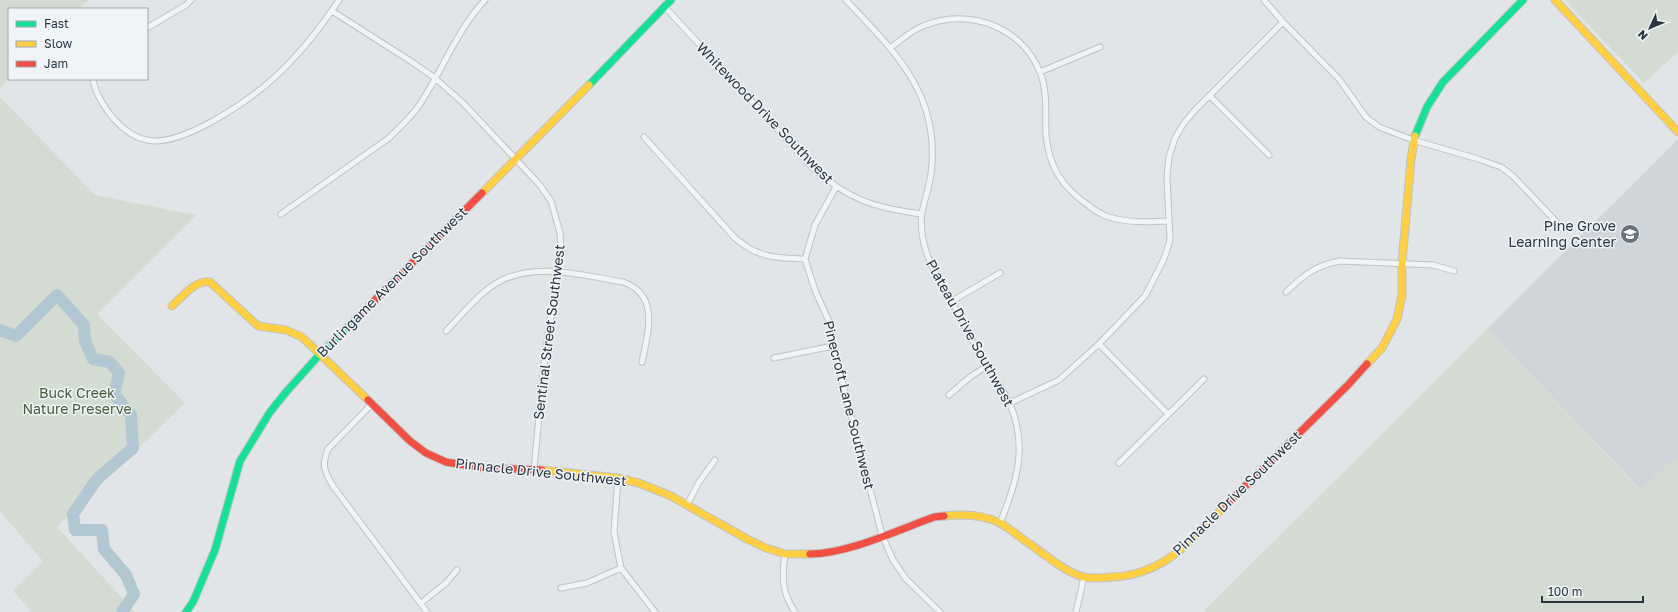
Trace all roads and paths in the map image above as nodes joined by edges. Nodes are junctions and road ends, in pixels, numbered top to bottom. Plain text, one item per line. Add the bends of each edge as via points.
1 (191, 0) edge
2 (339, 0) edge
3 (485, 0) edge
4 (671, 0) edge
5 (846, 0) edge
6 (1264, 0) edge
7 (1524, 0) edge
8 (1555, 0) edge
9 (665, 7) junction
10 (332, 11) junction
11 (1282, 22) junction
12 (148, 27) edge
13 (1100, 46) dead end
14 (890, 48) junction
15 (1040, 72) junction
16 (435, 78) junction
17 (93, 80) edge
18 (1210, 96) junction
19 (1678, 132) edge
20 (644, 137) dead end
21 (1413, 140) junction
22 (1269, 155) dead end
23 (516, 158) junction
24 (836, 187) junction
25 (281, 214) dead end
26 (922, 214) junction
27 (1169, 221) junction
28 (1563, 228) dead end
29 (805, 259) junction
30 (1402, 263) junction
31 (557, 271) junction
32 (1454, 271) dead end
33 (1000, 273) dead end
34 (1286, 292) dead end
35 (952, 301) junction
36 (172, 306) dead end
37 (446, 332) dead end
38 (1099, 344) junction
39 (834, 346) junction
40 (321, 353) junction
41 (774, 358) dead end
42 (642, 362) dead end
43 (986, 366) junction
44 (1204, 379) dead end
45 (949, 395) dead end
46 (1010, 403) junction
47 (372, 404) junction
48 (1168, 414) junction
49 (715, 460) dead end
50 (1119, 463) dead end
51 (534, 470) junction
52 (618, 478) junction
53 (687, 505) junction
54 (1000, 523) junction
55 (882, 534) junction
56 (785, 554) junction
57 (621, 568) junction
58 (457, 570) dead end
59 (1084, 577) junction
60 (561, 588) dead end
61 (421, 603) junction
62 (186, 612) edge
63 (428, 612) edge
64 (655, 612) edge
65 (795, 612) edge
66 (940, 612) edge
67 (1076, 612) edge

1 - 12 street
2 - 10 street
3 - 16 street via 467,22
4 - 9 street, Burlingame Avenue Southwest
5 - 14 street, Plateau Drive Southwest
6 - 11 street
7 - 21 street, Pinnacle Drive Southwest via 1443,82 1427,107
8 - 19 street
9 - 23 street, Burlingame Avenue Southwest
9 - 24 street, Whitewood Drive Southwest via 813,168
10 - 16 street, Sentinal Street Southwest
10 - 17 street via 276,77 251,98 218,118 176,138 148,140 124,129 103,105
11 - 18 street
11 - 21 street via 1339,79 1366,117 1379,127
13 - 15 street
14 - 15 street via 922,26 946,19 974,19 994,25 1016,39 1027,50
14 - 26 street, Plateau Drive Southwest via 914,81 927,112 933,140 931,172
15 - 27 street via 1047,106 1046,135 1050,160 1067,189 1108,217 1136,222
16 - 23 street, Sentinal Street Southwest
16 - 25 street via 418,107 389,138
18 - 22 street
18 - 27 street via 1184,123 1169,156
20 - 29 street via 744,245 758,254 769,257
21 - 28 street via 1501,167 1513,176
21 - 30 street, Pinnacle Drive Southwest
23 - 31 street, Sentinal Street Southwest via 551,201 560,233 561,249
23 - 40 street, Burlingame Avenue Southwest
24 - 26 street, Whitewood Drive Southwest via 867,203 886,209
24 - 29 street via 814,225
26 - 35 street, Plateau Drive Southwest via 926,252 933,271
27 - 38 street via 1170,240 1145,296
29 - 39 street, Pinecroft Lane Southwest via 831,326
30 - 32 street via 1433,265
30 - 34 street via 1328,263 1310,271
30 - 59 street, Pinnacle Drive Southwest via 1402,295 1397,319 1382,348 1348,385 1167,561 1145,572 1122,577
31 - 37 street via 531,272 503,280 480,296
31 - 42 street via 623,282 644,296 648,304 649,318
31 - 51 street, Sentinal Street Southwest via 545,354
33 - 35 street
35 - 43 street, Plateau Drive Southwest
36 - 40 street, Pinnacle Drive Southwest via 196,285 206,281 215,286 258,326 286,330 302,337
38 - 46 street via 1058,380
38 - 48 street
39 - 41 street
39 - 55 street, Pinecroft Lane Southwest
40 - 47 street, Pinnacle Drive Southwest
40 - 62 street, Burlingame Avenue Southwest via 270,412 240,461 215,550 193,602
43 - 45 street
43 - 46 street, Plateau Drive Southwest
44 - 48 street
46 - 54 street, Plateau Drive Southwest via 1018,430 1020,460 1016,480
47 - 51 street, Pinnacle Drive Southwest via 410,441 426,453 446,462 483,468
47 - 61 street via 328,450 324,459 325,471 333,486
48 - 50 street
49 - 53 street
51 - 52 street, Pinnacle Drive Southwest
52 - 53 street, Pinnacle Drive Southwest via 639,483
52 - 57 street via 614,532
53 - 56 street, Pinnacle Drive Southwest via 747,539
54 - 55 street, Pinnacle Drive Southwest via 972,516 946,515
54 - 59 street, Pinnacle Drive Southwest via 1057,564
55 - 56 street, Pinnacle Drive Southwest via 832,552
55 - 66 street, Pinecroft Lane Southwest via 893,560 906,579
56 - 65 street via 783,588
57 - 60 street via 587,583
57 - 64 street
58 - 61 street via 446,583
59 - 67 street
61 - 63 street

